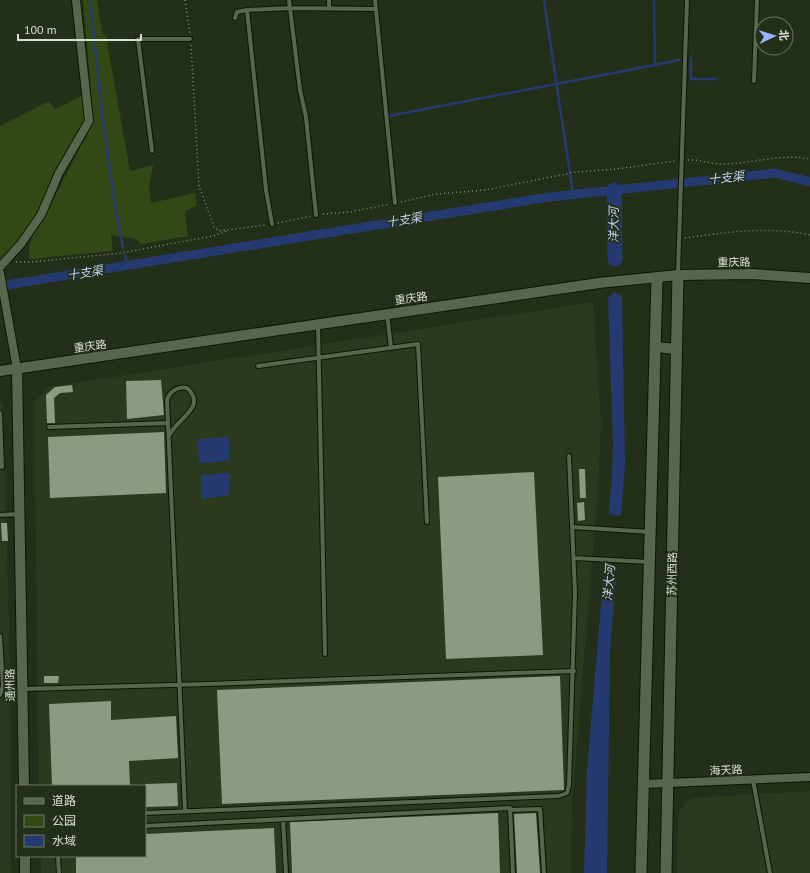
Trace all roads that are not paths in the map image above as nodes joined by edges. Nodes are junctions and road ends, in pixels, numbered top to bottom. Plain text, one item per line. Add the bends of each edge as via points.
1 (76, 0) edge
2 (289, 0) edge
3 (329, 0) edge
4 (375, 0) edge
5 (687, 0) edge
6 (757, 0) edge
7 (290, 8) junction
8 (329, 8) junction
9 (376, 9) junction
10 (248, 10) junction
11 (235, 18) dead end
12 (190, 39) dead end
13 (754, 81) dead end
14 (152, 151) dead end
15 (395, 204) dead end
16 (316, 215) dead end
17 (272, 224) dead end
18 (1, 268) edge
19 (678, 275) junction
20 (657, 278) junction
21 (810, 278) edge
22 (387, 314) junction
23 (318, 324) junction
24 (392, 347) junction
25 (655, 347) junction
26 (676, 348) junction
27 (318, 357) junction
28 (258, 366) dead end
29 (17, 369) junction
30 (0, 371) edge
31 (0, 413) edge
32 (168, 423) junction
33 (49, 427) dead end
34 (0, 431) edge
35 (169, 436) junction
36 (569, 456) dead end
37 (0, 467) edge
38 (20, 514) junction
39 (0, 515) edge
40 (427, 522) dead end
41 (572, 527) junction
42 (648, 532) junction
43 (574, 558) junction
44 (646, 562) junction
45 (0, 636) edge
46 (325, 654) dead end
47 (574, 671) junction
48 (180, 685) junction
49 (22, 689) junction
50 (0, 696) edge
51 (810, 778) edge
52 (754, 780) junction
53 (644, 784) junction
54 (668, 784) junction
55 (24, 785) edge
56 (510, 810) junction
57 (185, 811) junction
58 (146, 813) edge
59 (283, 819) junction
60 (146, 826) edge
61 (25, 857) edge
62 (58, 857) edge
63 (26, 873) edge
64 (59, 873) edge
65 (286, 873) edge
66 (513, 873) edge
67 (544, 873) edge
68 (641, 873) edge
69 (666, 873) edge
70 (770, 873) edge

1 - 18 street via 89,121 59,173 41,215
2 - 7 lane
3 - 8 lane
4 - 9 lane
5 - 19 lane
6 - 13 lane
7 - 8 lane
7 - 10 lane
7 - 16 lane via 300,90 306,117
8 - 9 lane
9 - 15 lane
10 - 11 lane via 237,12
10 - 17 lane via 266,190
12 - 14 lane via 138,39
18 - 29 street
19 - 20 street, 重庆路
19 - 21 street, 重庆路 via 752,274
19 - 26 main road, 苏州西路
20 - 22 street, 重庆路 via 598,282
20 - 25 main road, 苏州西路
22 - 23 street, 重庆路
22 - 24 lane
23 - 27 lane
23 - 29 street, 重庆路
24 - 27 lane
24 - 40 lane via 418,344
25 - 26 street
25 - 42 main road, 苏州西路
26 - 54 main road, 苏州西路
27 - 28 lane
27 - 46 lane
29 - 30 street, 重庆路
29 - 38 street, 通州路
31 - 34 lane
32 - 33 lane
32 - 35 lane
32 - 35 lane via 169,395 181,387 187,388 195,402 192,410
34 - 37 lane
35 - 48 lane
36 - 41 lane
38 - 39 lane
38 - 49 street, 通州路
41 - 42 lane
41 - 43 lane
42 - 44 main road, 苏州西路
43 - 44 lane
43 - 47 lane
44 - 53 main road, 苏州西路
45 - 50 lane via 3,686
47 - 48 lane
47 - 57 lane via 569,785 567,793 563,795
48 - 49 lane
48 - 57 lane
49 - 55 street, 通州路
51 - 52 street, 海天路
52 - 54 street, 海天路
52 - 70 lane
53 - 54 street, 海天路
53 - 68 main road, 苏州西路
54 - 69 main road, 苏州西路
56 - 59 lane
56 - 66 lane
56 - 67 lane via 540,809
57 - 58 lane
59 - 60 lane
59 - 65 lane
61 - 63 street
62 - 64 lane

